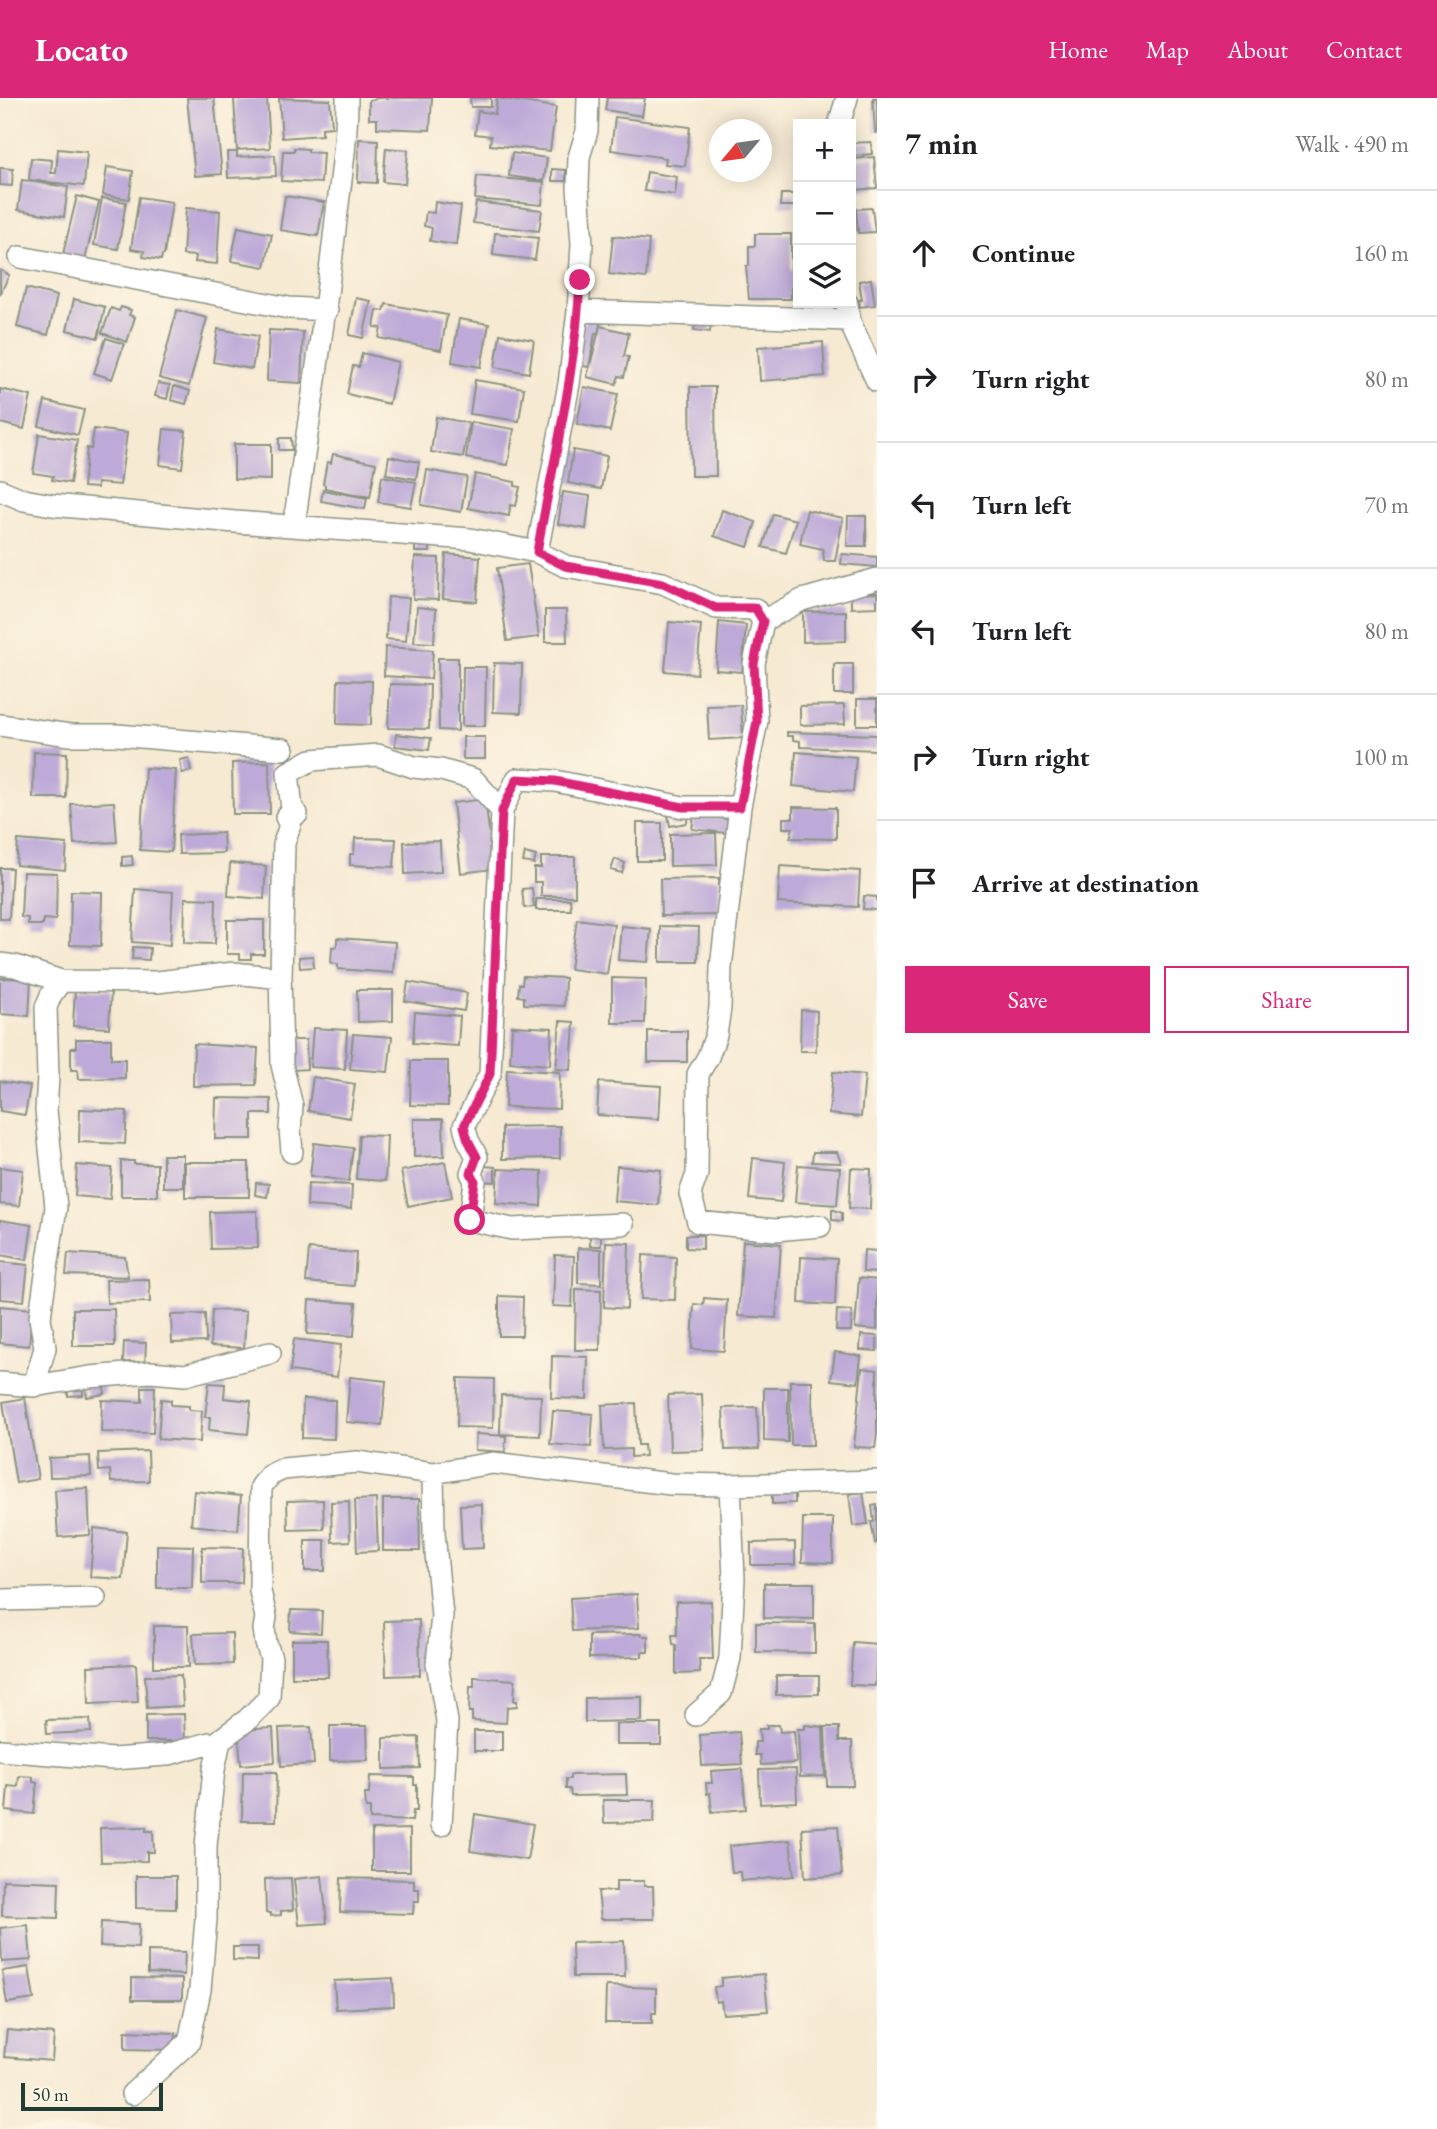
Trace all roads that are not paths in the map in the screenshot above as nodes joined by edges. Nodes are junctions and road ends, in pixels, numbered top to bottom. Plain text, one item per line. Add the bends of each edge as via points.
1 (347, 98) edge
2 (588, 98) edge
3 (847, 98) edge
4 (841, 119) edge
5 (20, 257) dead end
6 (327, 310) junction
7 (578, 311) junction
8 (848, 311) edge
9 (877, 380) edge
10 (0, 490) edge
11 (294, 525) junction
12 (537, 552) junction
13 (877, 579) edge
14 (763, 621) junction
15 (0, 725) edge
16 (283, 749) dead end
17 (740, 807) junction
18 (502, 811) junction
19 (0, 964) edge
20 (281, 978) junction
21 (61, 981) junction
22 (292, 1152) dead end
23 (623, 1224) dead end
24 (820, 1226) dead end
25 (270, 1353) dead end
26 (0, 1382) edge
27 (34, 1386) junction
28 (432, 1473) junction
29 (877, 1480) edge
30 (730, 1485) junction
31 (95, 1598) dead end
32 (0, 1600) edge
33 (696, 1715) dead end
34 (209, 1743) dead end
35 (0, 1749) edge
36 (441, 1825) dead end
37 (132, 2094) dead end

1 - 6 street via 347,137
2 - 7 street via 587,131 579,158 582,244
3 - 4 street
5 - 6 street via 289,307
6 - 11 street
7 - 8 street
7 - 12 street
8 - 9 street
10 - 11 street via 52,505
11 - 12 street via 470,539
12 - 14 street via 565,566 663,583 716,608 755,608
13 - 14 street via 802,600
14 - 17 street via 754,664 757,721
15 - 16 street via 70,735
17 - 18 street via 683,807 555,781 517,779
17 - 24 street via 716,1035 698,1074 697,1174 690,1194 698,1222 775,1230
18 - 20 street via 473,779 378,755 311,760 288,773 292,809 297,814 286,817 290,825 284,843
18 - 23 street via 490,1074 464,1126 477,1157 471,1173 475,1181 470,1220 512,1229
19 - 21 street
20 - 21 street via 234,973 157,982
20 - 22 street via 280,970 282,1065 292,1106
21 - 27 street via 46,1007 46,1110 56,1207 41,1310 45,1348
25 - 27 street via 185,1375 150,1372
26 - 27 street
28 - 30 street via 493,1463 671,1484
28 - 36 street via 442,1616 437,1663 447,1721
28 - 37 street via 357,1462 313,1465 283,1469 270,1475 261,1487 260,1591 271,1658 269,1698 220,1740 206,1846 200,1990 189,2042
29 - 30 street
30 - 33 street via 734,1579 730,1658 721,1693
31 - 32 street
34 - 35 street via 166,1755 113,1759

